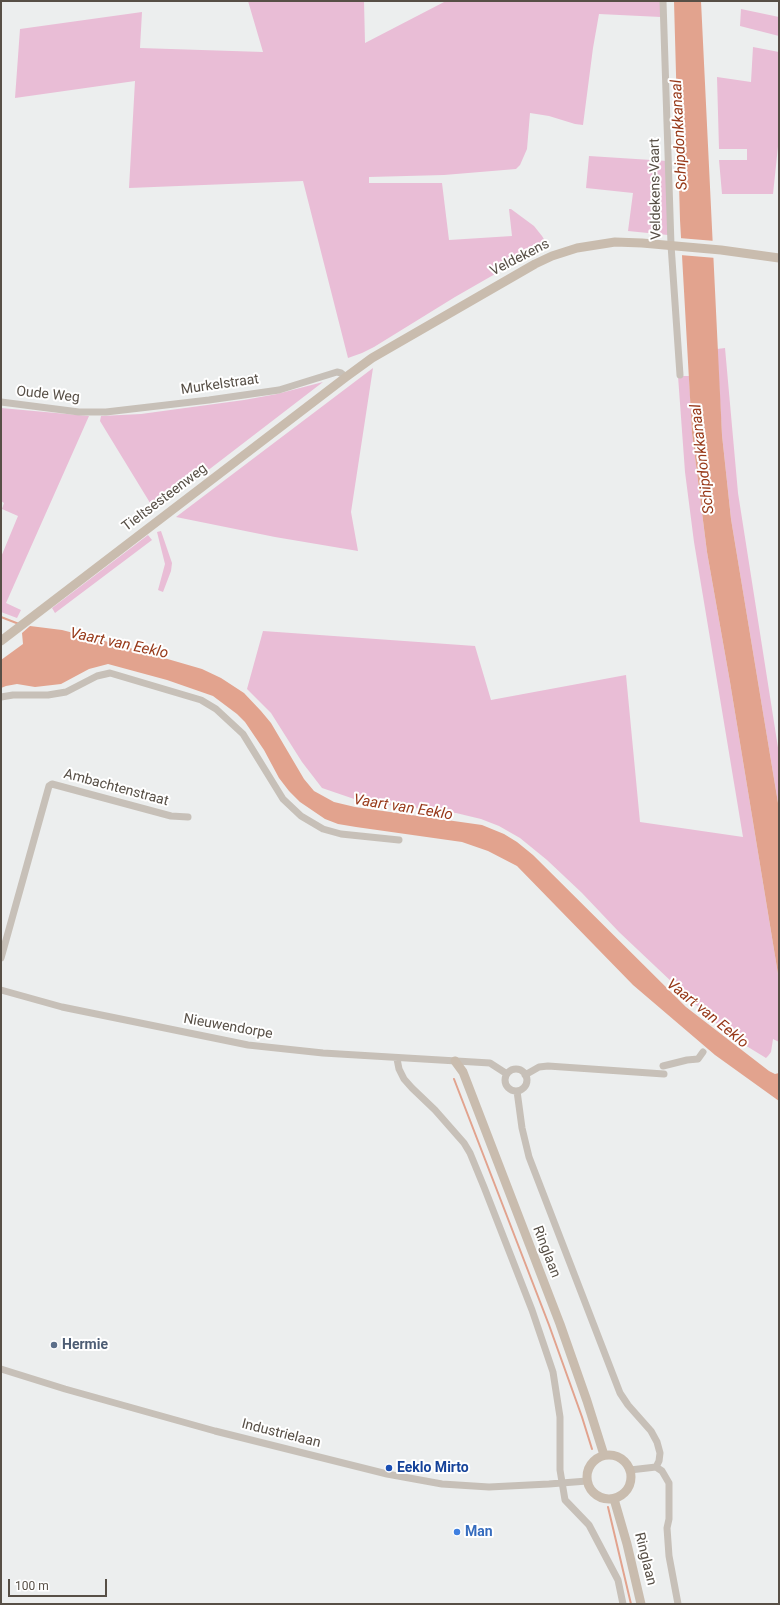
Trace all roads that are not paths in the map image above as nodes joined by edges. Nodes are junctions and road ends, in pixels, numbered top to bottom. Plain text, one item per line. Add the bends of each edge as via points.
1 (663, 1) edge
2 (672, 246) junction
3 (779, 258) edge
4 (680, 375) dead end
5 (346, 377) junction
6 (1, 402) edge
7 (93, 412) joint
8 (1, 640) edge
9 (1, 697) edge
10 (188, 817) dead end
11 (399, 840) dead end
12 (1, 958) edge
13 (1, 990) edge
14 (703, 1052) dead end
15 (397, 1058) junction
16 (455, 1061) junction
17 (663, 1066) dead end
18 (507, 1074) junction
19 (525, 1074) junction
20 (664, 1074) dead end
21 (517, 1091) junction
22 (1, 1369) edge
23 (604, 1455) junction
24 (656, 1467) junction
25 (630, 1470) junction
26 (587, 1481) junction
27 (562, 1484) junction
28 (614, 1499) junction
29 (623, 1604) edge
30 (641, 1604) edge
31 (678, 1604) edge

1 - 2 street, Veldekens-Vaart
2 - 3 main road, Veldekens
2 - 4 street, Veldekens-Vaart
2 - 5 main road, Veldekens via 615,242 552,256 372,358
5 - 7 street, Murkelstraat via 337,372 279,390
5 - 8 main road, Tieltsesteenweg
6 - 7 street, Oude Weg
9 - 11 street via 13,694 48,695 66,692 98,675 110,673 201,700 216,709 243,734 283,799 301,816 323,829 342,834
10 - 12 street, Ambachtenstraat via 171,816 52,784 48,786
13 - 15 street, Nieuwendorpe via 70,1008 248,1044 309,1052
14 - 17 street via 698,1059
15 - 16 street, Nieuwendorpe
15 - 27 street via 404,1079 435,1110 470,1153 529,1303 553,1372 560,1417
16 - 18 street, Nieuwendorpe via 490,1064
16 - 23 main road, Ringlaan via 463,1072 560,1324
18 - 19 street via 514,1069
18 - 21 street via 505,1079 508,1088
19 - 20 street via 539,1067 548,1066
19 - 21 street via 525,1085
21 - 24 street via 522,1128 532,1163 620,1393 657,1442 660,1453
22 - 27 street, Industrielaan via 215,1430 387,1474 442,1484 488,1487
23 - 25 main road via 617,1456
23 - 26 main road via 589,1466
24 - 25 street
24 - 31 street via 662,1471 669,1483 669,1556
25 - 28 main road via 628,1488
26 - 27 street, Industrielaan
26 - 28 main road via 595,1495
27 - 29 street via 565,1500 590,1525 618,1580
28 - 30 main road, Ringlaan via 628,1544

